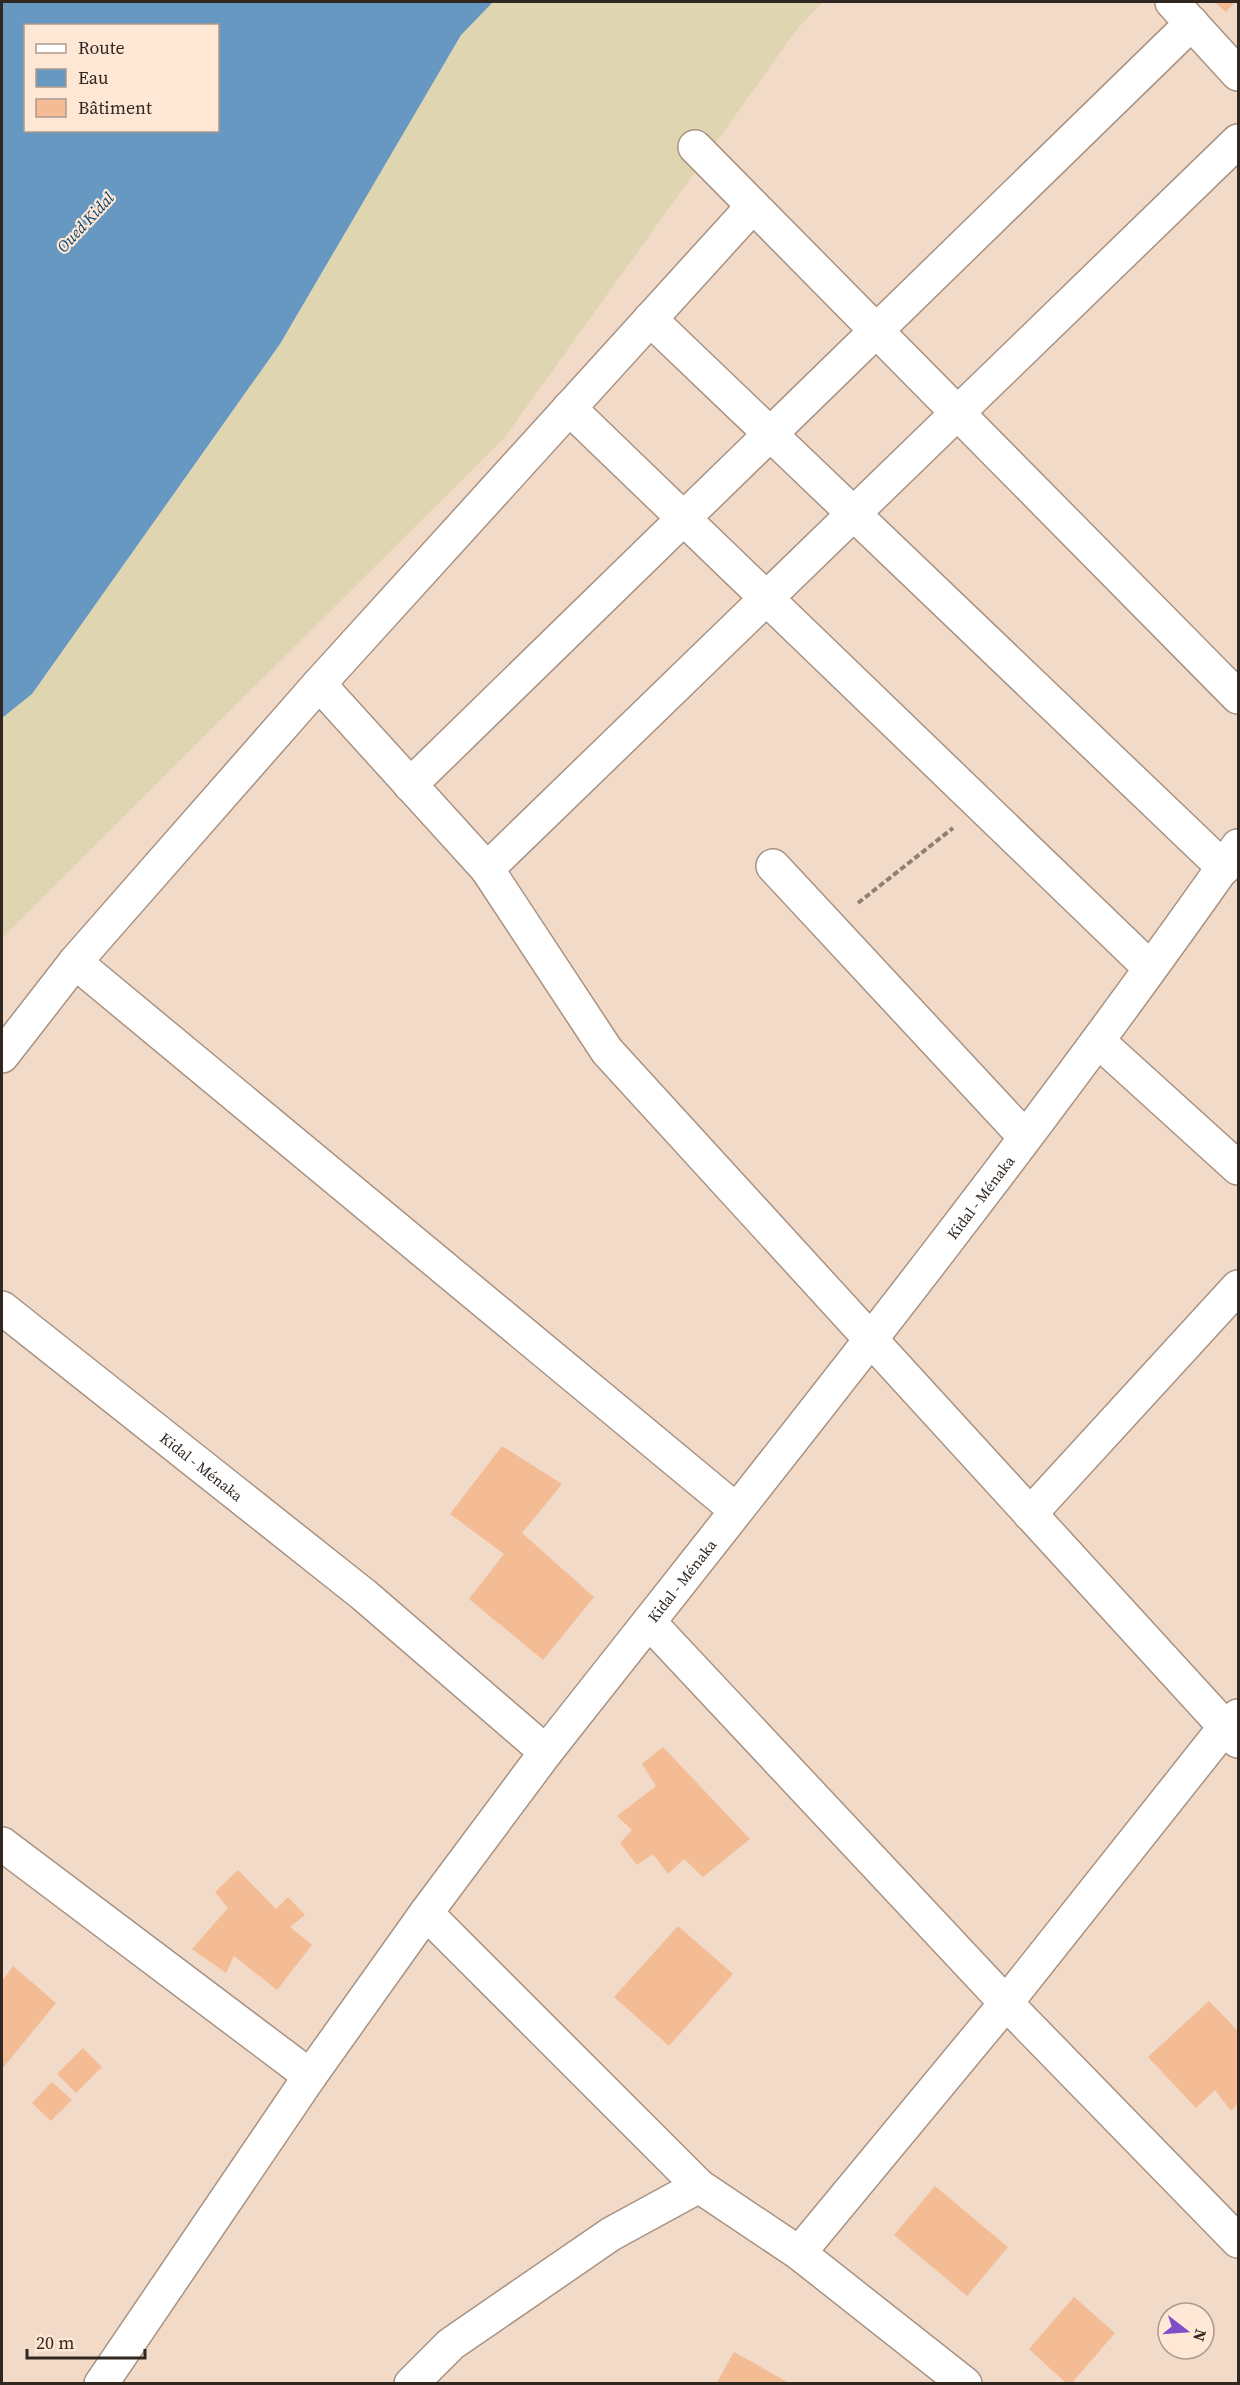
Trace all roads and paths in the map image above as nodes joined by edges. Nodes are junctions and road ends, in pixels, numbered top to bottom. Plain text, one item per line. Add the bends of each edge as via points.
1 (1182, 12) edge
2 (1239, 74) edge
3 (1239, 141) edge
4 (695, 147) dead end
5 (753, 206) junction
6 (650, 319) junction
7 (876, 330) junction
8 (569, 408) junction
9 (958, 413) junction
10 (771, 434) junction
11 (854, 514) junction
12 (684, 519) junction
13 (767, 598) junction
14 (319, 684) junction
15 (1239, 697) edge
16 (410, 785) junction
17 (982, 806) junction
18 (1231, 857) edge
19 (773, 866) dead end
20 (487, 869) junction
21 (828, 926) junction
22 (75, 962) junction
23 (1150, 968) junction
24 (1098, 1041) junction
25 (2, 1056) edge
26 (1025, 1137) junction
27 (1239, 1168) edge
28 (1239, 1287) edge
29 (2, 1308) edge
30 (871, 1338) junction
31 (736, 1510) junction
32 (1030, 1514) junction
33 (649, 1622) junction
34 (1234, 1728) edge
35 (546, 1752) junction
36 (2, 1844) edge
37 (426, 1913) junction
38 (1006, 2003) junction
39 (310, 2076) junction
40 (699, 2186) junction
41 (1239, 2241) edge
42 (799, 2253) junction
43 (101, 2384) edge
44 (411, 2384) edge
45 (965, 2384) edge

1 - 2 street
1 - 7 street
3 - 9 street
4 - 5 street
5 - 6 street
5 - 7 street
6 - 8 street
6 - 10 street
7 - 9 street
7 - 10 street
8 - 12 street
8 - 14 street
9 - 11 street
9 - 15 street
10 - 11 street
10 - 12 street
11 - 13 street
11 - 18 street
12 - 13 street
12 - 16 street
13 - 17 street
13 - 20 street
14 - 16 street
14 - 22 street
16 - 20 street
17 - 21 path
17 - 23 street
18 - 23 street, Kidal - Ménaka
19 - 21 street
20 - 30 street via 607,1051
21 - 26 street
22 - 25 street
22 - 31 street
23 - 24 street, Kidal - Ménaka
24 - 26 street, Kidal - Ménaka
24 - 27 street
26 - 30 street, Kidal - Ménaka
28 - 32 street
29 - 35 street, Kidal - Ménaka via 364,1594
30 - 31 street, Kidal - Ménaka
30 - 32 street
31 - 33 street, Kidal - Ménaka
32 - 34 street
33 - 35 street, Kidal - Ménaka
33 - 38 street
34 - 38 street
35 - 37 street
36 - 39 street
37 - 39 street
37 - 40 street
38 - 41 street
38 - 42 street
39 - 43 street
40 - 42 street
40 - 44 street via 611,2234 451,2344
42 - 45 street

